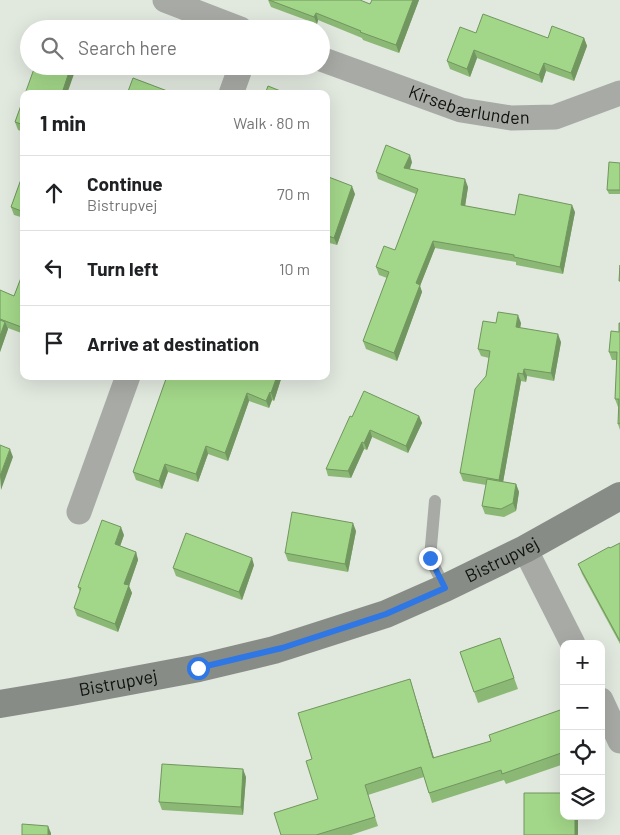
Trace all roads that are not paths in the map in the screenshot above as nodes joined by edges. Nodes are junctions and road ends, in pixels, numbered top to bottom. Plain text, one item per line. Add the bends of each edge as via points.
1 (165, 0) edge
2 (217, 20) edge
3 (330, 61) edge
4 (238, 75) edge
5 (232, 90) edge
6 (620, 93) edge
7 (127, 380) edge
8 (620, 496) edge
9 (435, 501) dead end
10 (79, 512) dead end
11 (525, 549) junction
12 (445, 588) junction
13 (571, 640) edge
14 (0, 704) edge
15 (605, 709) edge
16 (620, 741) edge

1 - 2 street
3 - 6 street, Kirsebærlunden via 461,110 511,118 556,117
4 - 5 street
7 - 10 street
8 - 11 main road, Bistrupvej
9 - 12 lane via 430,558
11 - 12 main road, Bistrupvej
11 - 13 street
12 - 14 main road, Bistrupvej via 386,614 274,650 198,668
15 - 16 street

